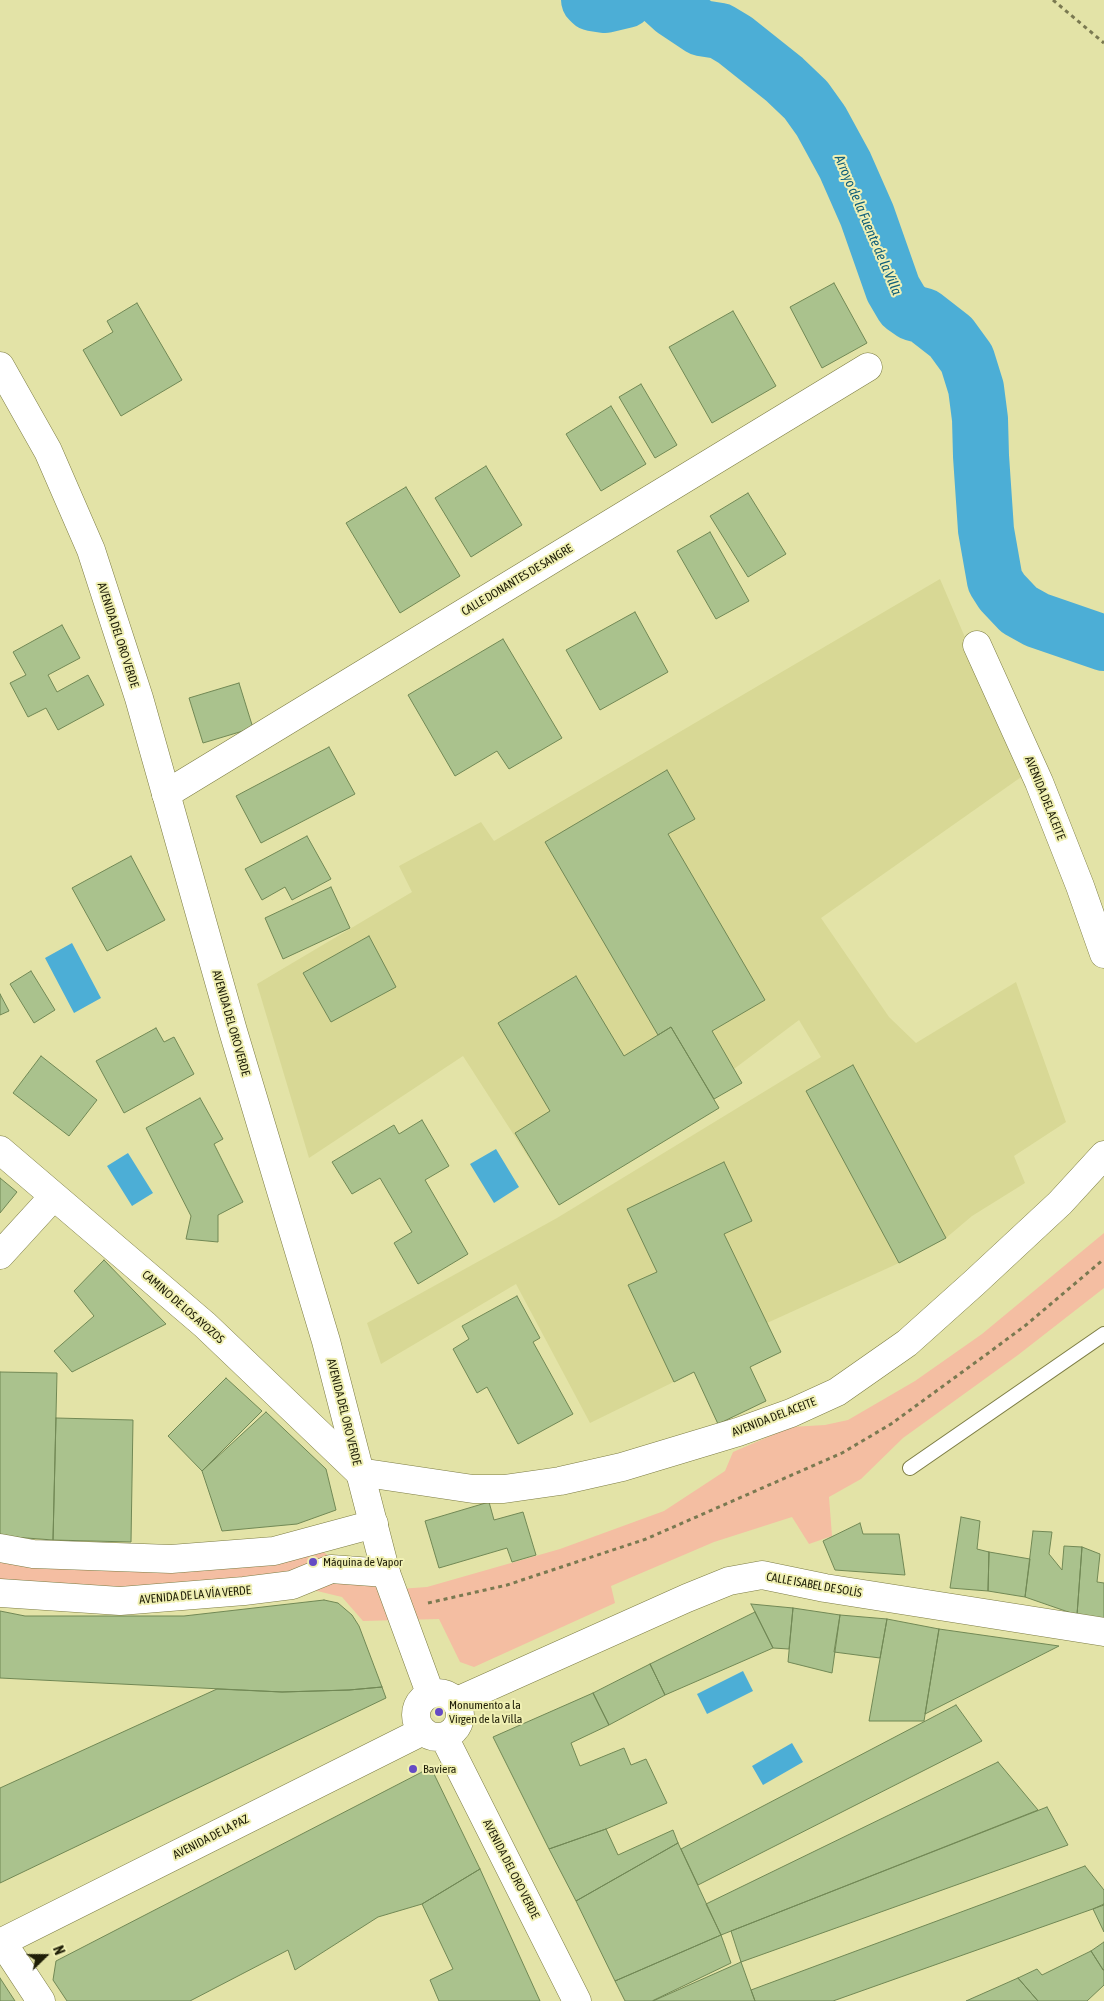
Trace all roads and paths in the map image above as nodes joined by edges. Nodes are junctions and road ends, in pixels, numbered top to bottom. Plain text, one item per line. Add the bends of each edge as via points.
1 (1054, 0) edge
2 (1104, 43) edge
3 (0, 366) edge
4 (868, 367) dead end
5 (977, 645) dead end
6 (166, 794) junction
7 (1104, 954) edge
8 (0, 1150) edge
9 (1104, 1155) edge
10 (54, 1197) junction
11 (0, 1255) edge
12 (1104, 1260) edge
13 (1104, 1334) edge
14 (910, 1468) dead end
15 (360, 1472) junction
16 (374, 1524) junction
17 (0, 1548) edge
18 (386, 1573) junction
19 (0, 1593) edge
20 (422, 1604) dead end
21 (1104, 1632) edge
22 (430, 1693) junction
23 (457, 1701) junction
24 (434, 1734) junction
25 (1, 1943) edge
26 (41, 2001) edge
27 (577, 2001) edge

1 - 2 path
3 - 6 street, AVENIDA DEL ORO VERDE via 48,451 91,550
4 - 6 street, CALLE DONANTES DE SANGRE
5 - 7 street, AVENIDA DEL ACEITE via 1039,782
6 - 15 street, AVENIDA DEL ORO VERDE via 326,1341
8 - 10 street, CAMINO DE LOS AYOZOS
9 - 15 street, AVENIDA DEL ACEITE via 1060,1202 907,1343 837,1392 791,1413 622,1467 541,1484 474,1489
10 - 11 street
10 - 15 street, CAMINO DE LOS AYOZOS via 205,1325
12 - 20 path via 988,1354 891,1424 842,1453 646,1539 507,1584
13 - 14 lane
15 - 16 street, AVENIDA DEL ORO VERDE
16 - 17 street via 274,1551 171,1559 33,1554
16 - 18 street, AVENIDA DEL ORO VERDE
18 - 19 street, AVENIDA DE LA VÍA VERDE via 331,1569 292,1585 244,1592 120,1601
18 - 22 street, AVENIDA DEL ORO VERDE
21 - 23 street, CALLE ISABEL DE SOLÍS via 762,1575 729,1581 687,1598
22 - 23 street via 446,1693
22 - 24 street via 419,1703 416,1718
23 - 24 street via 461,1715 459,1722 451,1733
24 - 25 street, AVENIDA DE LA PAZ
24 - 27 street, AVENIDA DEL ORO VERDE
25 - 26 street

